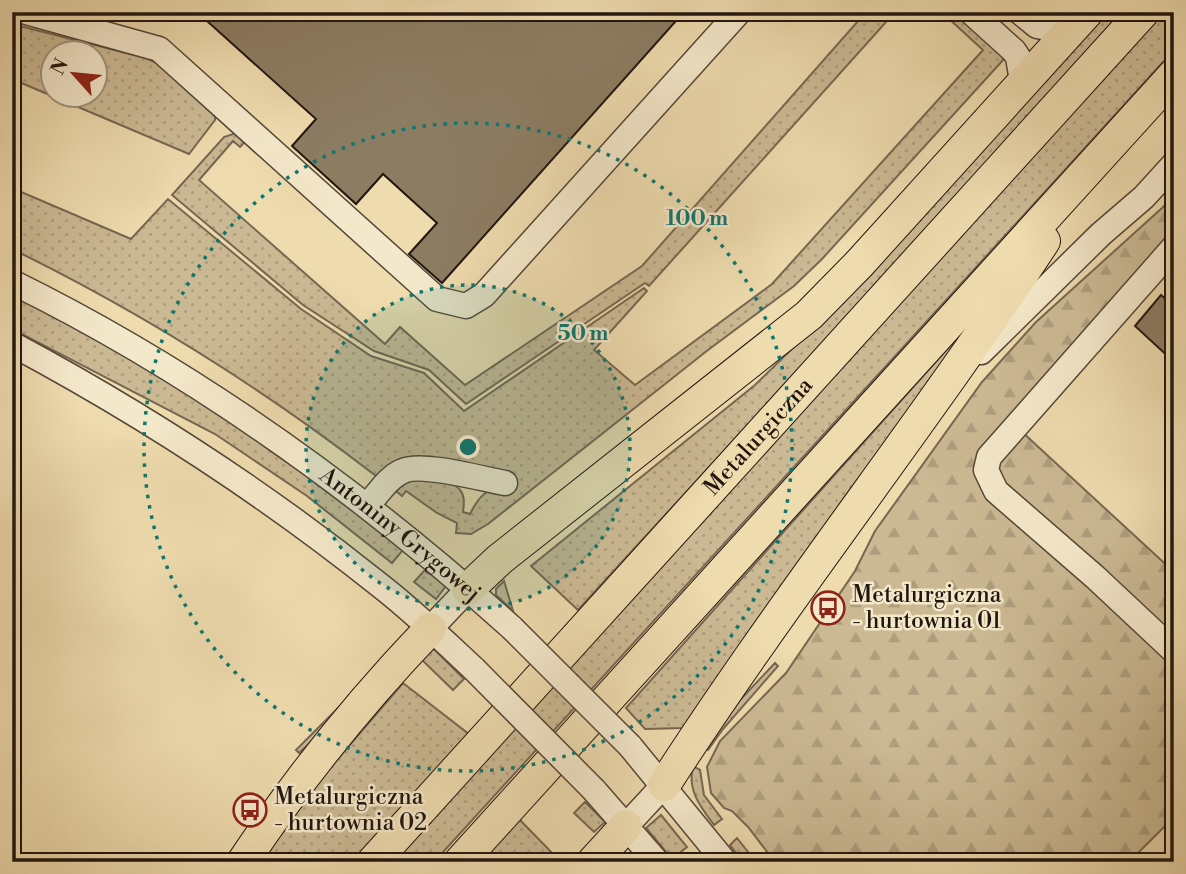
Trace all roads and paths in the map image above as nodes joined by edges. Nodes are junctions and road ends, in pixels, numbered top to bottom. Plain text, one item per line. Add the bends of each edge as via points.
1 (26, 12) edge
2 (739, 12) edge
3 (971, 12) edge
4 (1020, 12) edge
5 (1143, 12) edge
6 (1078, 22) edge
7 (1174, 75) edge
8 (1023, 81) junction
9 (1097, 159) junction
10 (1174, 164) edge
11 (1174, 247) edge
12 (12, 282) edge
13 (12, 344) edge
14 (921, 416) junction
15 (505, 483) dead end
16 (368, 505) junction
17 (468, 589) junction
18 (430, 629) junction
19 (1174, 651) edge
20 (664, 785) junction
21 (626, 825) junction
22 (243, 862) edge
23 (373, 862) edge
24 (460, 862) edge
25 (593, 862) edge
26 (657, 862) edge
27 (725, 862) edge

1 - 2 street via 159,49 437,299 466,306 484,295
3 - 8 street via 1014,51
4 - 6 street via 1037,26
5 - 23 main road, Metalurgiczna
6 - 8 main road
7 - 9 main road
8 - 17 main road via 809,315
9 - 14 main road via 1004,302
9 - 24 main road
10 - 14 street via 996,336
11 - 19 street via 989,457 986,470 996,491
12 - 16 street, Antoniny Grygowej via 201,388
13 - 18 street via 206,457 297,521
14 - 20 main road
15 - 16 street via 420,467 403,470
16 - 17 street, Antoniny Grygowej
17 - 18 street
17 - 20 street, Antoniny Grygowej, bridge via 513,628
18 - 21 street, bridge
18 - 22 main road via 309,769
20 - 21 street
20 - 27 street, Antoniny Grygowej
21 - 25 main road
21 - 26 street

